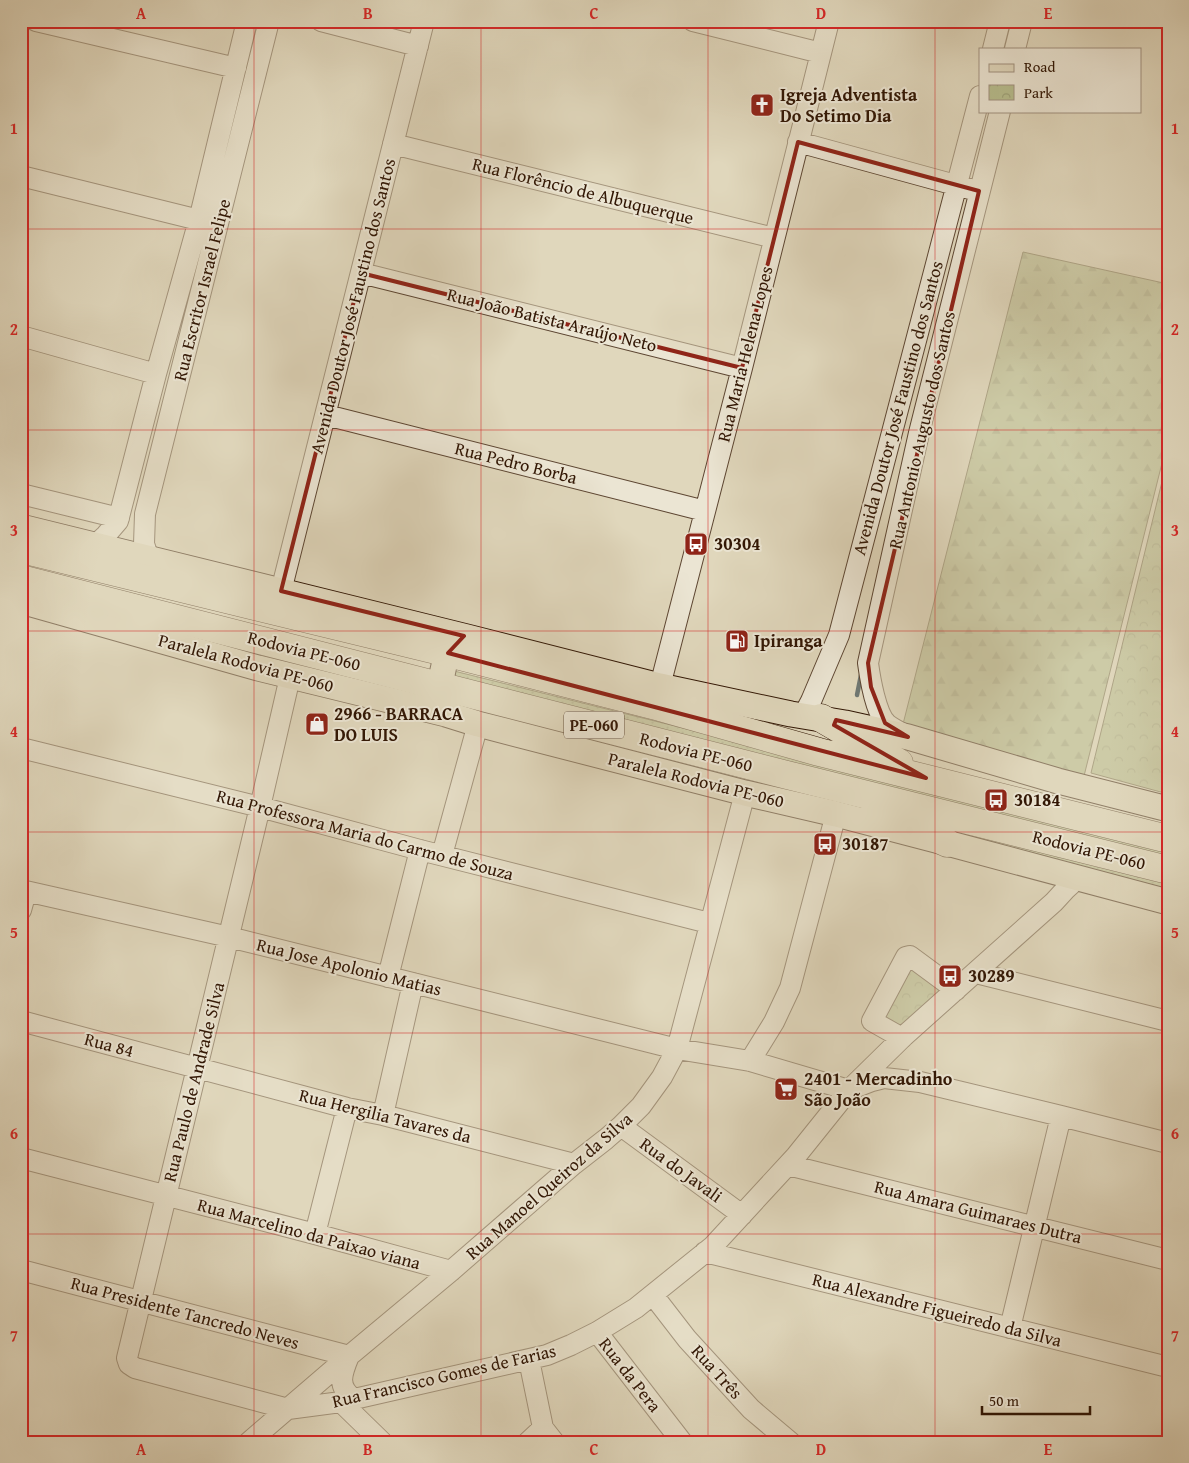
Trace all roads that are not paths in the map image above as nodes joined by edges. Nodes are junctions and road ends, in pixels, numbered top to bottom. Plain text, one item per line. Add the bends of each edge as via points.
1 (36, 21) edge
2 (247, 21) edge
3 (269, 21) edge
4 (321, 21) edge
5 (424, 21) edge
6 (693, 21) edge
7 (829, 21) edge
8 (1000, 21) edge
9 (1022, 21) edge
10 (418, 46) junction
11 (993, 48) edge
12 (1015, 48) edge
13 (821, 53) junction
14 (236, 68) junction
15 (979, 104) edge
16 (1000, 112) edge
17 (798, 142) junction
18 (393, 144) junction
19 (21, 176) edge
20 (968, 189) junction
21 (208, 223) junction
22 (774, 238) junction
23 (361, 273) junction
24 (21, 336) edge
25 (742, 368) junction
26 (156, 374) junction
27 (326, 415) junction
28 (21, 494) edge
29 (705, 510) junction
30 (119, 518) junction
31 (21, 527) edge
32 (94, 546) junction
33 (21, 549) edge
34 (149, 559) junction
35 (21, 579) edge
36 (281, 591) junction
37 (21, 601) edge
38 (458, 645) junction
39 (290, 677) junction
40 (440, 686) junction
41 (660, 686) junction
42 (446, 714) junction
43 (812, 717) junction
44 (478, 724) junction
45 (908, 737) junction
46 (21, 748) edge
47 (926, 778) junction
48 (824, 784) junction
49 (745, 793) junction
50 (260, 807) junction
51 (1168, 809) edge
52 (836, 814) junction
53 (1168, 839) edge
54 (947, 843) junction
55 (420, 850) junction
56 (442, 855) junction
57 (1168, 870) edge
58 (1078, 878) junction
59 (23, 897) edge
60 (1168, 902) edge
61 (709, 923) junction
62 (229, 937) junction
63 (976, 973) junction
64 (388, 977) junction
65 (414, 983) junction
66 (956, 990) junction
67 (21, 1021) edge
68 (1168, 1021) edge
69 (897, 1043) junction
70 (677, 1049) junction
71 (750, 1061) junction
72 (197, 1068) junction
73 (920, 1082) junction
74 (849, 1090) junction
75 (347, 1108) junction
76 (383, 1115) junction
77 (1061, 1116) junction
78 (621, 1126) junction
79 (1168, 1143) edge
80 (21, 1158) edge
81 (574, 1164) junction
82 (788, 1165) junction
83 (166, 1196) junction
84 (742, 1215) junction
85 (1034, 1226) junction
86 (315, 1234) junction
87 (705, 1252) junction
88 (1168, 1260) edge
89 (21, 1270) edge
90 (451, 1271) junction
91 (652, 1295) junction
92 (140, 1302) junction
93 (1010, 1328) junction
94 (597, 1332) junction
95 (349, 1356) junction
96 (529, 1360) junction
97 (1168, 1367) edge
98 (348, 1401) junction
99 (288, 1409) junction
100 (548, 1435) edge
101 (249, 1442) edge
102 (382, 1442) edge
103 (528, 1442) edge
104 (682, 1442) edge
105 (790, 1442) edge

1 - 14 street
2 - 14 street, Rua Escritor Israel Felipe
3 - 21 street, Rua Escritor Israel Felipe
4 - 10 street
5 - 10 street, Avenida Doutor José Faustino dos Santos
6 - 13 street
7 - 13 street, Rua Maria Helena Lopes
8 - 11 street
9 - 12 street
10 - 18 street, Avenida Doutor José Faustino dos Santos
13 - 17 street, Rua Maria Helena Lopes
14 - 21 street, Rua Escritor Israel Felipe
15 - 20 street, Avenida Doutor José Faustino dos Santos
16 - 20 street, Rua Antonio Augusto dos Santos
17 - 20 street
17 - 22 street, Rua Maria Helena Lopes
18 - 22 street, Rua Florêncio de Albuquerque
18 - 23 street, Avenida Doutor José Faustino dos Santos
19 - 21 street
20 - 43 street, Avenida Doutor José Faustino dos Santos via 839,635 811,701
20 - 45 street, Rua Antonio Augusto dos Santos via 868,663 871,687 885,723
21 - 26 street, Rua Escritor Israel Felipe
21 - 34 street, Rua Escritor Israel Felipe via 146,514 144,544
22 - 25 street, Rua Maria Helena Lopes
23 - 25 street, Rua João Batista Araújo Neto
23 - 27 street, Avenida Doutor José Faustino dos Santos
24 - 26 street
25 - 29 street, Rua Maria Helena Lopes
26 - 30 street, Rua Escritor Israel Felipe
27 - 29 street, Rua Pedro Borba
27 - 36 street, Avenida Doutor José Faustino dos Santos
28 - 30 street
29 - 41 street, Rua Maria Helena Lopes
30 - 32 street, Rua Escritor Israel Felipe
31 - 32 main road, PE-060
32 - 34 main road, PE-060
33 - 38 highway, Rodovia PE-060 / PE-060
34 - 36 main road, PE-060
35 - 40 highway, Rodovia PE-060 / PE-060
36 - 38 main road, PE-060
37 - 39 main road, Paralela Rodovia PE-060 / PE-060
38 - 40 main road
38 - 41 main road, PE-060
38 - 47 highway, Rodovia PE-060 / PE-060 via 660,707
39 - 42 main road, Paralela Rodovia PE-060 / PE-060
39 - 50 street, Rua Paulo de Andrade Silva
40 - 42 main road
40 - 48 highway, Rodovia PE-060 / PE-060
41 - 43 main road, PE-060
42 - 44 main road, Paralela Rodovia PE-060 / PE-060
43 - 45 main road, PE-060
43 - 47 highway
44 - 49 main road, Paralela Rodovia PE-060 / PE-060
44 - 56 street
45 - 51 main road, PE-060
46 - 50 street, Rua Professora Maria do Carmo de Souza
47 - 53 highway, Rodovia PE-060 / PE-060
48 - 54 highway
48 - 57 highway, Rodovia PE-060 / PE-060
49 - 52 main road, Paralela Rodovia PE-060 / PE-060
49 - 61 street, Rua Manoel Queiroz da Silva
50 - 55 street, Rua Professora Maria do Carmo de Souza
50 - 62 street, Rua Paulo de Andrade Silva
52 - 54 main road, Paralela Rodovia PE-060 / PE-060
52 - 71 street via 790,988
54 - 58 main road, Paralela Rodovia PE-060 / PE-060
55 - 56 street, Rua Professora Maria do Carmo de Souza
55 - 64 street
56 - 61 street, Rua Professora Maria do Carmo de Souza
58 - 60 main road, Paralela Rodovia PE-060 / PE-060
58 - 63 street, Rua Francisco Gomes de Farias
59 - 62 street, Rua Jose Apolonio Matias
61 - 70 street, Rua Manoel Queiroz da Silva
62 - 64 street, Rua Jose Apolonio Matias
62 - 72 street, Rua Paulo de Andrade Silva
63 - 66 street, Rua Francisco Gomes de Farias
63 - 68 street
64 - 65 street, Rua Jose Apolonio Matias
65 - 70 street, Rua Jose Apolonio Matias
65 - 76 street
66 - 69 street, Rua Francisco Gomes de Farias
66 - 69 street via 908,956 905,958 872,1021
67 - 72 street, Rua 84
69 - 73 street via 895,1057 902,1069
69 - 74 street, Rua Francisco Gomes de Farias
70 - 71 street, Rua Jose Apolonio Matias
70 - 78 street, Rua Manoel Queiroz da Silva via 657,1084
71 - 74 street, Rua Jose Apolonio Matias
72 - 75 street, Rua Hergilia Tavares da
72 - 83 street, Rua Paulo de Andrade Silva
73 - 74 street via 884,1078
73 - 77 street
74 - 82 street, Rua Francisco Gomes de Farias
75 - 76 street, Rua Hergilia Tavares da
75 - 86 street
76 - 81 street, Rua Hergilia Tavares da
77 - 79 street
77 - 85 street
78 - 81 street, Rua Manoel Queiroz da Silva
78 - 84 street, Rua do Javali
80 - 83 street, Rua Marcelino da Paixao viana
81 - 90 street, Rua Manoel Queiroz da Silva
82 - 84 street, Rua Francisco Gomes de Farias
82 - 85 street, Rua Amara Guimaraes Dutra
83 - 86 street, Rua Marcelino da Paixao viana
83 - 92 street, Rua Paulo de Andrade Silva
84 - 87 street, Rua Francisco Gomes de Farias
85 - 88 street, Rua Amara Guimaraes Dutra
85 - 93 street
86 - 90 street, Rua Marcelino da Paixao viana
87 - 91 street, Rua Francisco Gomes de Farias
87 - 93 street, Rua Alexandre Figueiredo da Silva
89 - 92 street, Rua Presidente Tancredo Neves
90 - 95 street, Rua Manoel Queiroz da Silva
91 - 94 street, Rua Francisco Gomes de Farias
91 - 105 street, Rua Três via 751,1409
92 - 95 street, Rua Presidente Tancredo Neves
92 - 99 street, Rua Paulo de Andrade Silva via 127,1358 129,1364
93 - 97 street, Rua Alexandre Figueiredo da Silva
94 - 96 street, Rua Francisco Gomes de Farias
94 - 104 street, Rua da Pera
95 - 98 street via 341,1374
95 - 99 street, Rua Manoel Queiroz da Silva
96 - 98 street, Rua Francisco Gomes de Farias
96 - 100 street
98 - 99 street, Rua Francisco Gomes de Farias
98 - 102 street
99 - 101 street, Rua Manoel Queiroz da Silva
100 - 103 street

